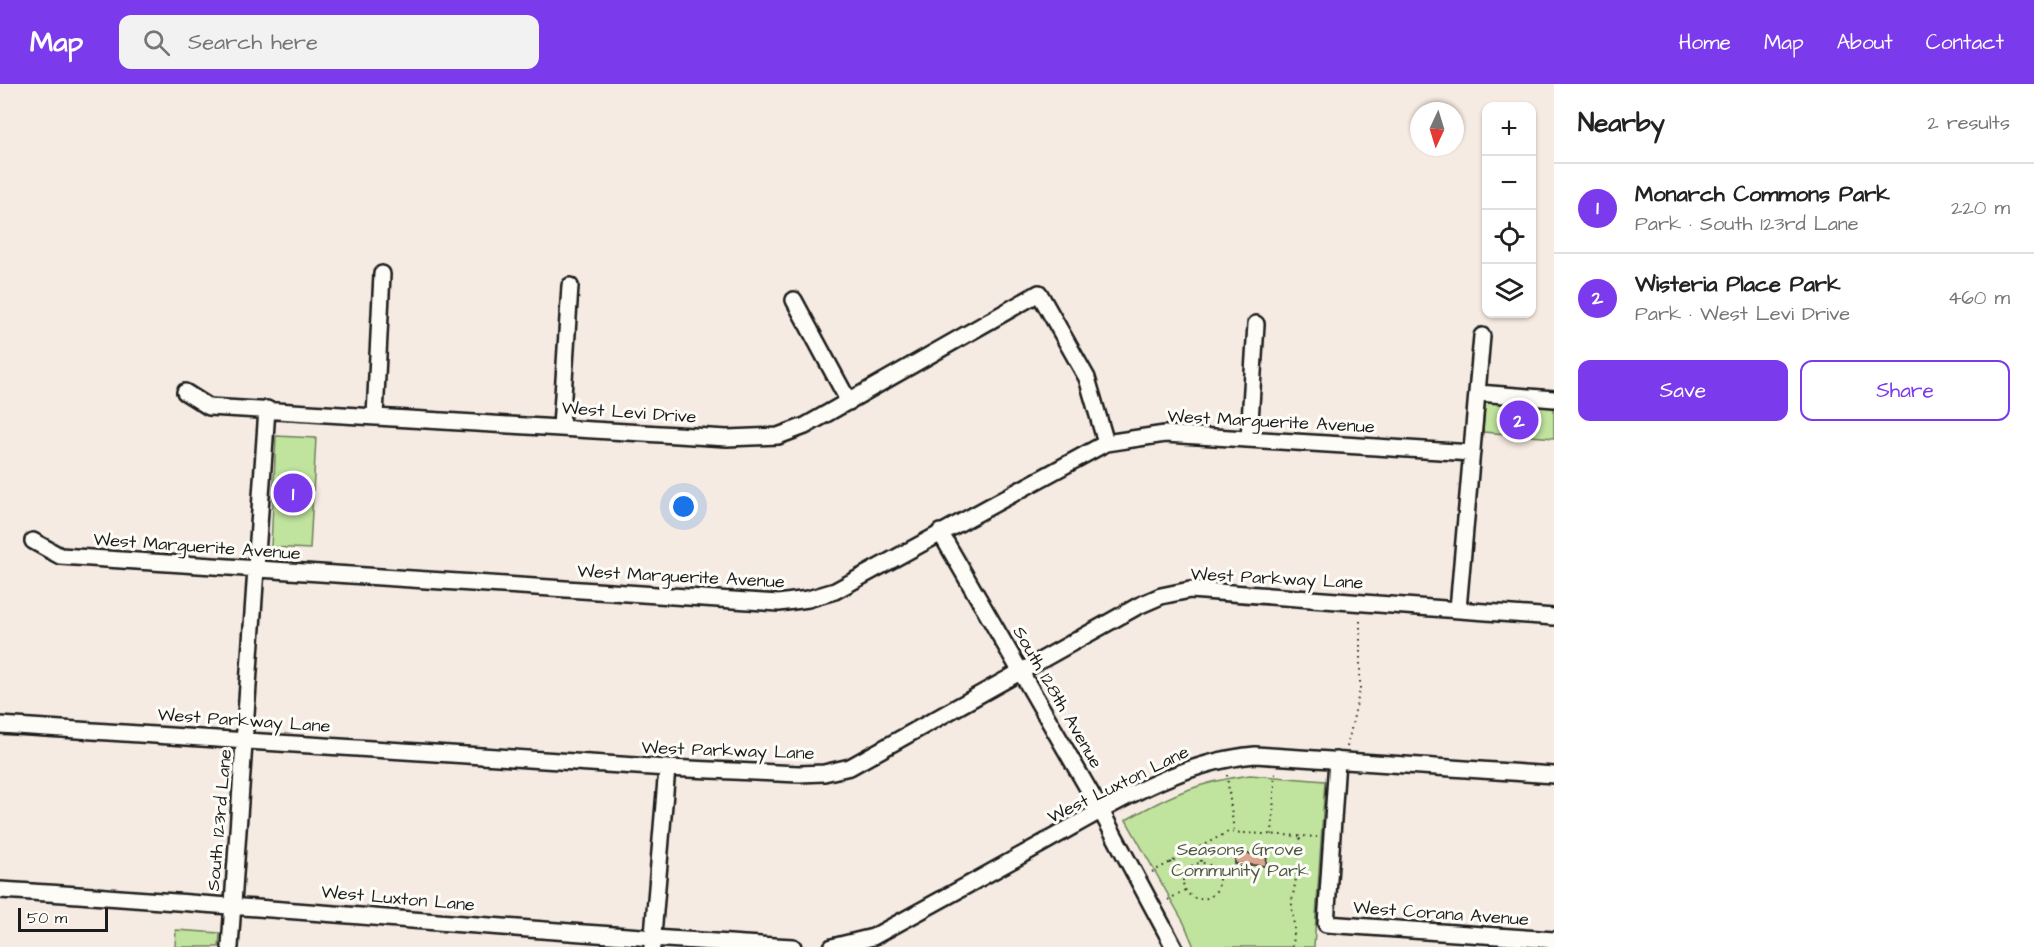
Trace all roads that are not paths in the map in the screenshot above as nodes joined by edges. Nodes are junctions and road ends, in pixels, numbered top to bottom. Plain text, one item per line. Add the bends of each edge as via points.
1 (382, 274) dead end
2 (570, 286) dead end
3 (794, 300) dead end
4 (1256, 324) dead end
5 (1482, 336) dead end
6 (185, 392) dead end
7 (1478, 393) junction
8 (1554, 399) edge
9 (849, 402) junction
10 (267, 409) junction
11 (375, 416) junction
12 (561, 427) junction
13 (1249, 438) junction
14 (1106, 443) junction
15 (1472, 453) junction
16 (939, 532) junction
17 (33, 541) dead end
18 (255, 570) junction
19 (1458, 609) junction
20 (1554, 617) edge
21 (1020, 670) junction
22 (0, 724) edge
23 (246, 740) junction
24 (1337, 760) junction
25 (667, 768) junction
26 (1554, 775) edge
27 (1101, 811) junction
28 (0, 890) edge
29 (232, 904) junction
30 (1554, 940) edge
31 (652, 943) edge
32 (230, 947) edge
33 (794, 947) edge
34 (832, 947) edge
35 (1174, 947) edge

1 - 11 street
2 - 12 street
3 - 9 street
4 - 13 street
5 - 7 street
6 - 10 street, West Levi Drive via 209,407
7 - 8 street
7 - 15 street
9 - 12 street, West Levi Drive via 778,436 753,438
9 - 14 street, West Levi Drive via 1039,293 1088,378
10 - 11 street, West Levi Drive
10 - 18 street, South 123rd Lane
11 - 12 street, West Levi Drive
13 - 14 street, West Marguerite Avenue via 1165,434
13 - 15 street, West Marguerite Avenue
14 - 16 street, West Marguerite Avenue
15 - 19 street
16 - 18 street, West Marguerite Avenue via 835,591 779,603
16 - 21 street, South 128th Avenue
17 - 18 street, West Marguerite Avenue via 60,556
18 - 23 street, South 123rd Lane
19 - 20 street, West Parkway Lane
19 - 21 street, West Parkway Lane via 1190,590 1161,596
21 - 25 street, West Parkway Lane via 850,767 799,774
21 - 27 street, South 128th Avenue
22 - 23 street, West Parkway Lane
23 - 25 street, West Parkway Lane
23 - 29 street, South 123rd Lane
24 - 26 street, West Luxton Lane
24 - 27 street, West Luxton Lane via 1255,755 1224,758 1184,770
24 - 30 street, West Corana Avenue via 1326,924
25 - 31 street
27 - 34 street, West Luxton Lane via 873,937
27 - 35 street, South 128th Avenue
28 - 29 street, West Luxton Lane
29 - 31 street, West Luxton Lane
29 - 32 street, South 123rd Lane
31 - 33 street, West Luxton Lane

